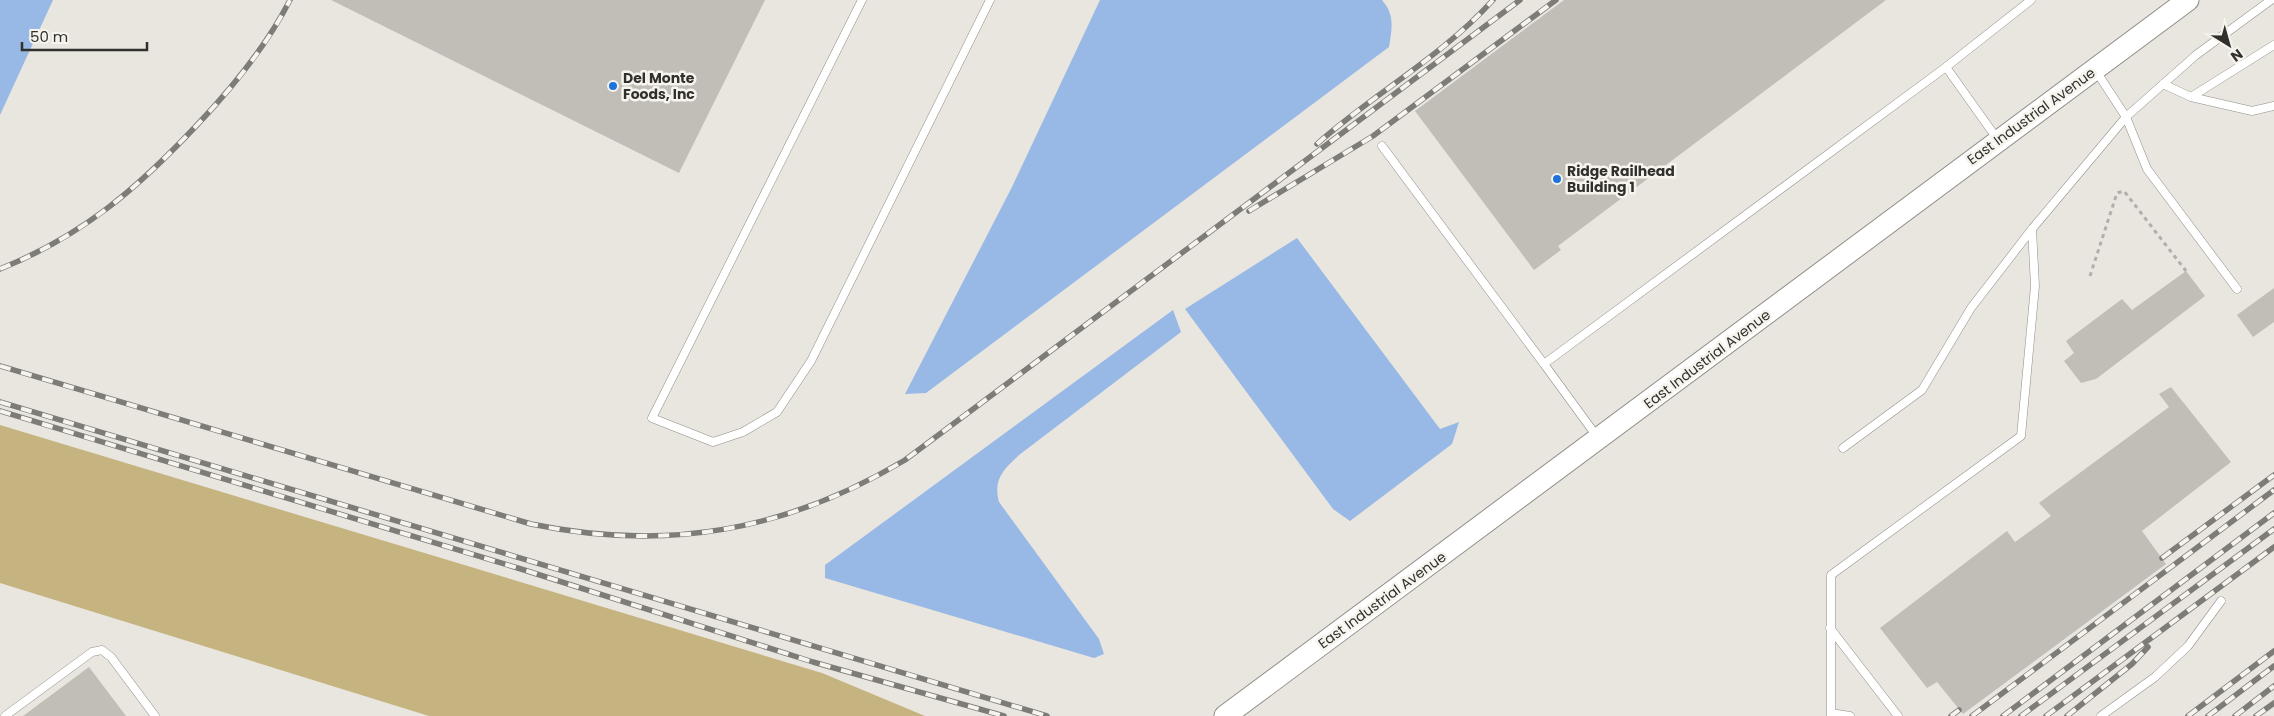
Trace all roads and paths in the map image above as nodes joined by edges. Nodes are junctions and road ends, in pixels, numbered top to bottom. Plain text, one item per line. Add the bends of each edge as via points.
1 (862, 0) edge
2 (990, 0) edge
3 (2031, 0) edge
4 (2188, 0) edge
5 (2271, 0) edge
6 (2274, 45) edge
7 (1946, 67) junction
8 (2095, 69) junction
9 (2163, 84) junction
10 (2191, 97) junction
11 (2274, 106) edge
12 (2126, 117) junction
13 (1998, 140) junction
14 (1382, 146) dead end
15 (2032, 229) junction
16 (2186, 271) dead end
17 (2090, 276) dead end
18 (2237, 289) dead end
19 (1544, 364) junction
20 (1600, 440) junction
21 (1844, 448) dead end
22 (2221, 601) dead end
23 (1830, 628) junction
24 (1831, 715) edge
25 (5, 716) edge
26 (155, 716) edge
27 (1225, 716) edge
28 (1850, 716) edge
29 (1898, 716) edge
30 (2101, 716) edge

1 - 2 lane via 652,418 712,442 743,432 777,412 811,361
3 - 7 lane
4 - 8 street, East Industrial Avenue
5 - 9 lane via 2196,55
6 - 10 lane
7 - 13 lane
7 - 19 lane
8 - 12 lane
8 - 13 street, East Industrial Avenue
9 - 10 lane
9 - 12 lane
10 - 11 lane via 2252,112
12 - 15 lane
12 - 18 lane via 2147,169
13 - 20 street, East Industrial Avenue
14 - 19 lane
15 - 21 lane via 1971,308 1922,390
15 - 23 lane via 2035,286 2021,436 1830,574
16 - 17 path via 2124,190 2116,193
19 - 20 lane
20 - 27 street, East Industrial Avenue
22 - 30 lane via 2188,646 2155,677
23 - 24 lane
23 - 29 lane
24 - 28 lane
25 - 26 lane via 92,652 102,650 111,657

